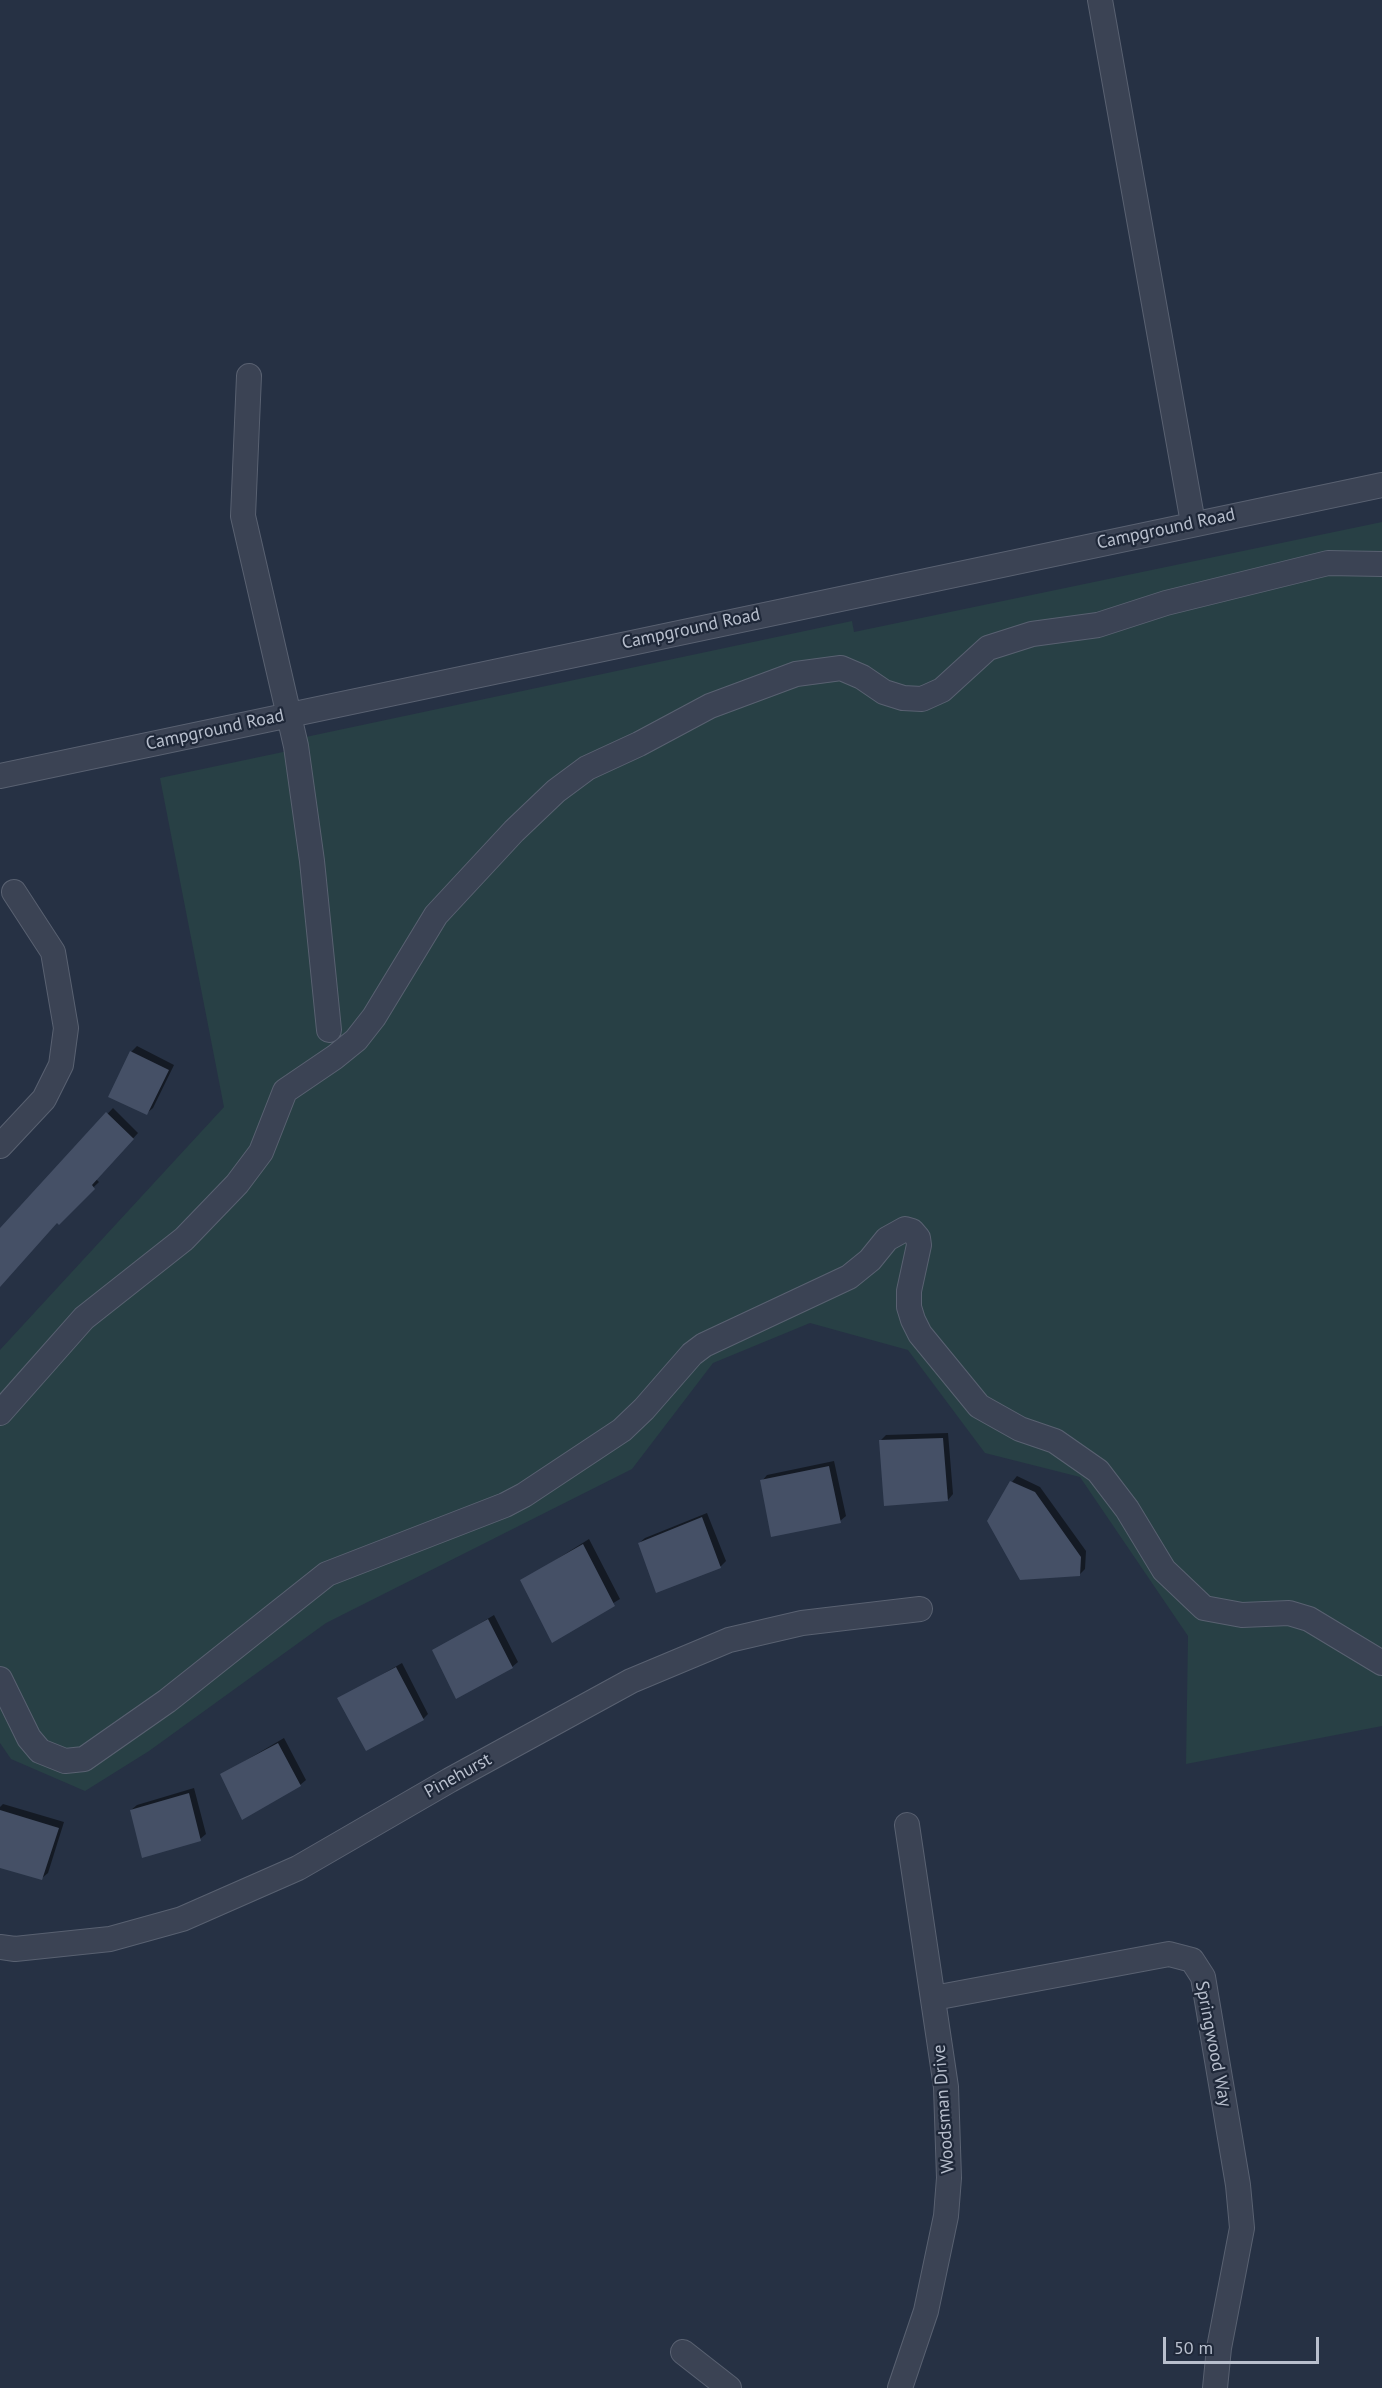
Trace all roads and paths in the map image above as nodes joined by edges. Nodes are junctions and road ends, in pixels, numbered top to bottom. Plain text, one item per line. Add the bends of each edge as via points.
1 (1100, 0) edge
2 (249, 376) dead end
3 (1382, 484) edge
4 (1193, 523) junction
5 (1382, 564) edge
6 (289, 714) junction
7 (0, 776) edge
8 (14, 892) dead end
9 (329, 1030) dead end
10 (0, 1146) edge
11 (0, 1413) edge
12 (920, 1609) dead end
13 (1382, 1663) edge
14 (0, 1679) edge
15 (907, 1825) dead end
16 (0, 1947) edge
17 (934, 1998) junction
18 (683, 2352) dead end
19 (729, 2388) edge
20 (900, 2388) edge
21 (1215, 2388) edge

1 - 4 street
2 - 6 street via 243,516
3 - 4 street, Campground Road
4 - 6 street, Campground Road
5 - 11 street via 1328,563 1166,603 1098,625 1032,634 988,648 942,690 922,699 884,692 841,668 796,674 710,706 587,768 514,831 436,915 356,1040 285,1090 261,1152 237,1184 184,1239 84,1318
6 - 7 street, Campground Road
6 - 9 street via 312,861
8 - 10 street via 53,952 66,1028 61,1065 44,1099
12 - 16 street, Pinehurst via 802,1623 729,1640 631,1681 298,1868 182,1919 110,1939 15,1949
13 - 14 street via 1339,1635 1299,1616 1242,1615 1204,1608 1164,1570 1127,1509 1098,1471 1055,1441 1020,1429 979,1406 913,1320 909,1291 919,1245 912,1231 905,1229 887,1239 870,1260 849,1276 704,1345 622,1430 531,1491 505,1505 327,1574 167,1701 84,1759 65,1761 40,1751 29,1738
15 - 17 street, Woodsman Drive
17 - 20 street, Woodsman Drive via 946,2087 946,2216 926,2310
17 - 21 street, Springwood Way via 1169,1954 1192,1960 1203,1977 1242,2228
18 - 19 street

